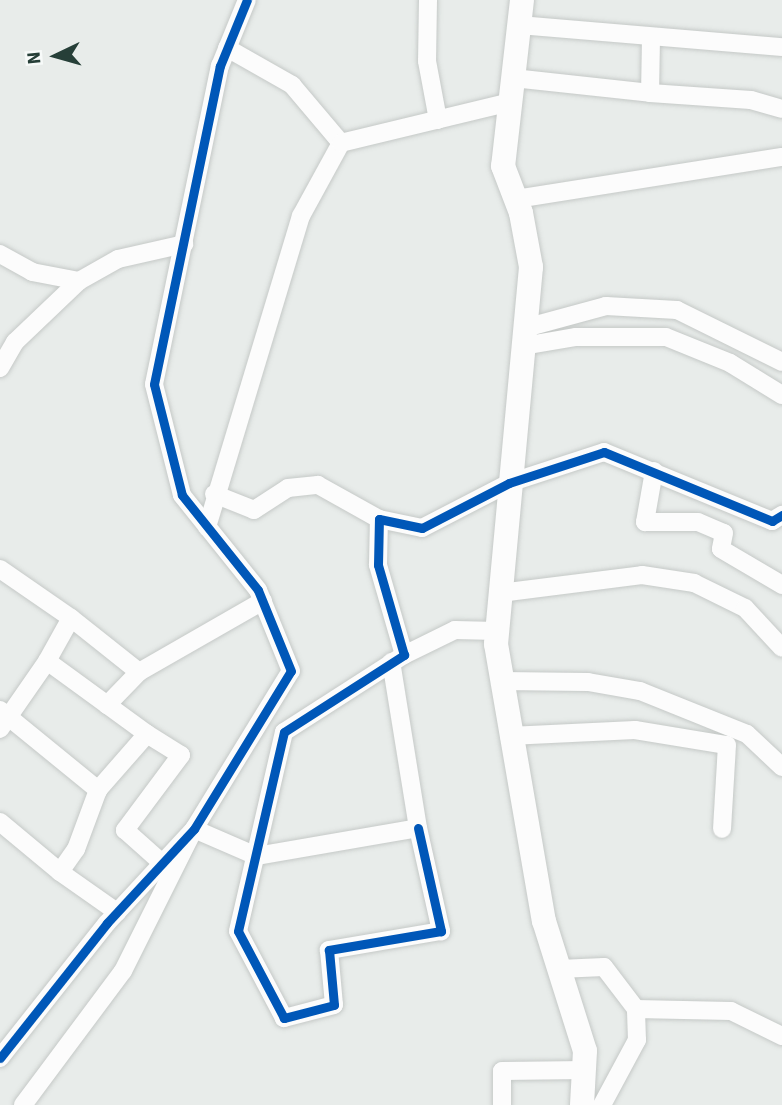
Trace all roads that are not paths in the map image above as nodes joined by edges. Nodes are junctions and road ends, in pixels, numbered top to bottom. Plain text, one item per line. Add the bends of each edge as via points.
1 (247, 0) edge
2 (428, 0) edge
3 (522, 0) edge
4 (519, 26) junction
5 (651, 38) junction
6 (782, 47) edge
7 (227, 48) junction
8 (512, 90) junction
9 (650, 93) junction
10 (782, 109) edge
11 (438, 120) junction
12 (341, 143) junction
13 (782, 157) edge
14 (516, 199) junction
15 (184, 244) junction
16 (0, 254) edge
17 (79, 281) junction
18 (524, 337) junction
19 (782, 362) edge
20 (0, 368) edge
21 (782, 395) edge
22 (654, 471) junction
23 (509, 483) junction
24 (214, 494) junction
25 (782, 515) edge
26 (379, 519) junction
27 (207, 527) junction
28 (0, 569) edge
29 (782, 585) edge
30 (500, 593) junction
31 (263, 601) junction
32 (71, 618) junction
33 (497, 631) junction
34 (782, 648) edge
35 (398, 659) junction
36 (47, 661) junction
37 (139, 672) junction
38 (501, 681) junction
39 (107, 705) junction
40 (3, 718) edge
41 (147, 734) junction
42 (509, 736) junction
43 (782, 767) edge
44 (98, 790) junction
45 (0, 822) edge
46 (418, 828) junction
47 (722, 829) dead end
48 (194, 830) junction
49 (256, 856) junction
50 (162, 863) junction
51 (60, 872) junction
52 (117, 912) junction
53 (559, 969) junction
54 (636, 1009) junction
55 (782, 1036) edge
56 (0, 1058) edge
57 (585, 1070) junction
58 (23, 1105) edge
59 (502, 1105) edge
60 (582, 1105) edge
61 (602, 1105) edge

1 - 7 street
2 - 11 street via 427,61
3 - 4 street
4 - 5 street
4 - 8 street
5 - 6 street
5 - 9 street
7 - 12 street via 292,85
7 - 15 street
8 - 9 street
8 - 11 street
8 - 14 street via 503,166
9 - 10 street via 751,100
11 - 12 street
12 - 24 street via 301,216
13 - 14 street
14 - 18 street via 531,267
15 - 17 street via 118,259
15 - 27 street via 154,384 182,495
16 - 17 street via 32,272
17 - 20 street via 15,342
18 - 19 street via 606,306 677,310
18 - 21 street via 666,337 730,363
18 - 23 street
22 - 23 street via 604,452
22 - 25 street via 772,521
22 - 29 street via 645,522 698,522 724,533 721,550
23 - 26 street via 422,528
23 - 30 street
24 - 26 street via 254,510 288,488 318,485
24 - 27 street
26 - 35 street via 379,565
27 - 31 street
28 - 32 street
30 - 33 street
30 - 34 street via 642,575 695,583 745,608
31 - 37 street
31 - 48 street via 291,671
32 - 36 street
32 - 37 street
33 - 35 street via 455,630
33 - 38 street
35 - 46 street
35 - 49 street via 284,732
36 - 39 street
36 - 40 street
37 - 39 street
38 - 42 street
38 - 43 street via 588,682 640,691 747,734
39 - 41 street
40 - 44 street
41 - 44 street
41 - 50 street via 181,755 125,830
42 - 47 street via 635,730 727,745
42 - 53 street
44 - 51 street
45 - 51 street
46 - 49 street
46 - 49 street via 440,931 329,950 334,1005 284,1018 238,931
48 - 49 street
48 - 50 street
48 - 58 street via 123,971
50 - 52 street
51 - 52 street
52 - 56 street
53 - 54 street via 604,967
53 - 57 street
54 - 55 street via 731,1012
54 - 61 street via 637,1040
57 - 59 street via 502,1071
57 - 60 street

